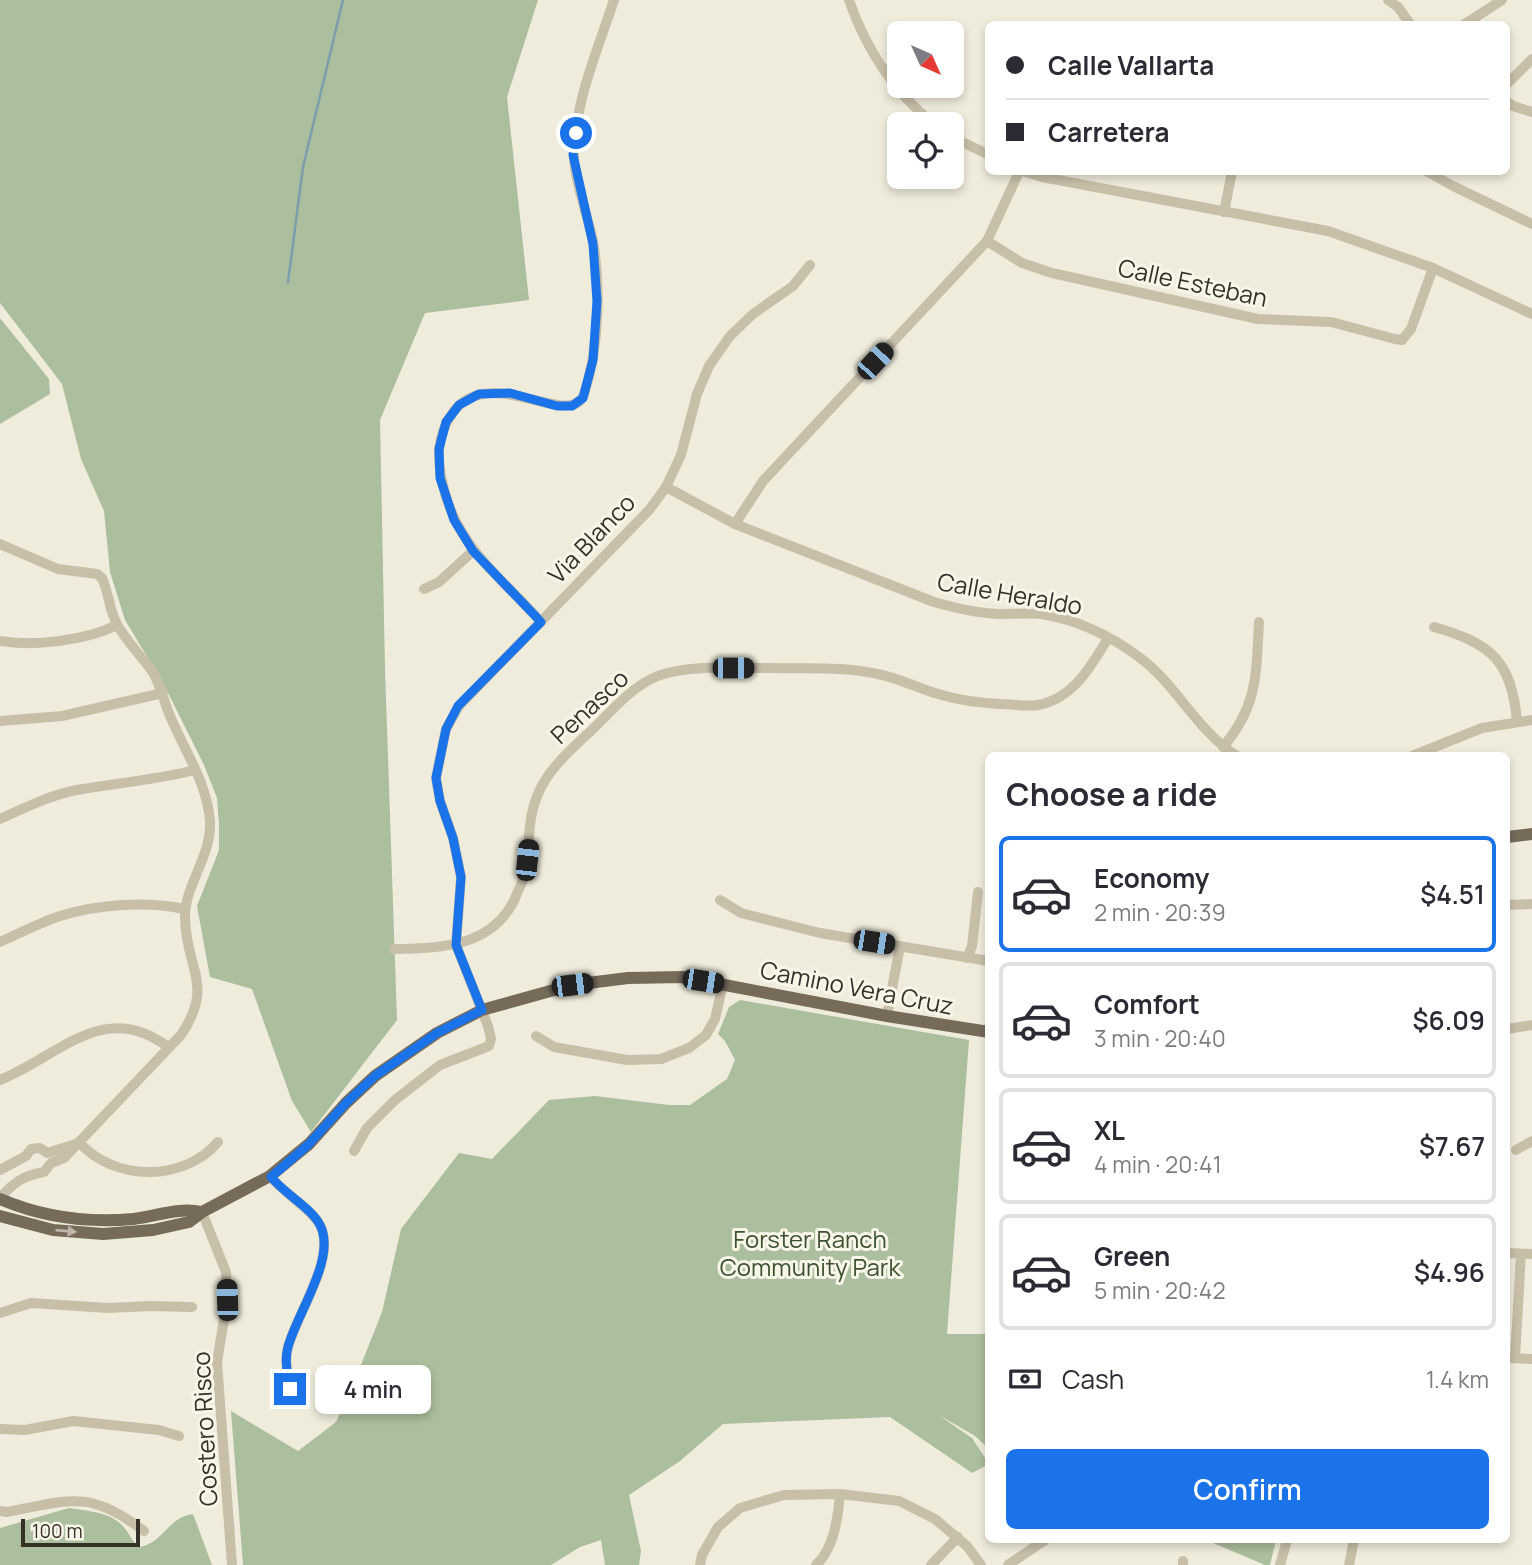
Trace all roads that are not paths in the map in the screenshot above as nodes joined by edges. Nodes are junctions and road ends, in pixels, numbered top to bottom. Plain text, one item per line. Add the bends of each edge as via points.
1 (614, 0) edge
2 (849, 0) edge
3 (1388, 0) edge
4 (1502, 0) edge
5 (1408, 21) edge
6 (1470, 21) edge
7 (1532, 59) edge
8 (1510, 81) edge
9 (1510, 104) edge
10 (921, 112) edge
11 (1532, 112) edge
12 (964, 143) edge
13 (985, 153) edge
14 (1018, 175) edge
15 (1035, 175) edge
16 (1231, 175) edge
17 (1433, 175) edge
18 (1224, 212) junction
19 (1532, 224) edge
20 (987, 242) junction
21 (810, 265) dead end
22 (1433, 268) junction
23 (1532, 314) edge
24 (666, 487) junction
25 (735, 524) junction
26 (0, 544) edge
27 (473, 551) junction
28 (424, 589) dead end
29 (541, 622) junction
30 (1259, 622) dead end
31 (117, 625) junction
32 (1434, 627) dead end
33 (1108, 638) junction
34 (0, 641) edge
35 (163, 693) junction
36 (1532, 720) edge
37 (0, 721) edge
38 (1517, 722) junction
39 (1223, 747) junction
40 (1231, 752) edge
41 (1422, 752) edge
42 (195, 770) junction
43 (0, 819) edge
44 (1532, 834) edge
45 (1510, 837) edge
46 (978, 892) dead end
47 (720, 900) dead end
48 (1532, 904) edge
49 (1510, 905) edge
50 (185, 909) junction
51 (0, 942) edge
52 (456, 945) junction
53 (900, 946) junction
54 (394, 949) dead end
55 (967, 958) junction
56 (985, 960) edge
57 (723, 984) junction
58 (482, 1010) junction
59 (887, 1016) junction
60 (1532, 1025) edge
61 (1510, 1029) edge
62 (985, 1031) edge
63 (536, 1036) dead end
64 (168, 1047) junction
65 (0, 1080) edge
66 (1532, 1141) edge
67 (79, 1142) junction
68 (218, 1142) dead end
69 (1516, 1150) dead end
70 (354, 1151) dead end
71 (49, 1158) junction
72 (0, 1170) edge
73 (271, 1177) junction
74 (0, 1198) edge
75 (202, 1212) junction
76 (0, 1216) edge
77 (1526, 1254) edge
78 (192, 1307) dead end
79 (0, 1313) edge
80 (1511, 1358) edge
81 (1532, 1359) edge
82 (290, 1389) dead end
83 (0, 1429) edge
84 (179, 1436) dead end
85 (840, 1494) junction
86 (0, 1511) edge
87 (144, 1531) dead end
88 (958, 1537) junction
89 (1041, 1543) edge
90 (1286, 1543) edge
91 (1353, 1543) edge
92 (232, 1565) edge
93 (700, 1565) edge
94 (816, 1565) edge
95 (931, 1565) edge
96 (981, 1565) edge
97 (1008, 1565) edge
98 (1280, 1565) edge
99 (1349, 1565) edge

1 - 27 street via 579,110 573,155 594,256 597,301 590,373 583,398 572,406 510,393 479,394 459,405 446,422 439,449 440,478 454,520
2 - 10 street via 884,71
3 - 5 street
4 - 6 street
7 - 8 street
9 - 11 street
12 - 13 street
14 - 20 street
15 - 18 street
16 - 18 street
17 - 19 street
18 - 22 street via 1328,231
20 - 22 street, Calle Esteban via 1022,263 1052,273 1258,319 1331,321 1402,340 1411,329
20 - 25 street via 763,481
21 - 24 street, Via Blanco via 793,286 730,336 709,366
22 - 23 street
24 - 25 street, Calle Heraldo
24 - 29 street, Via Blanco
25 - 33 street, Calle Heraldo via 934,602 995,614 1040,614
26 - 31 street via 58,569 97,574 105,584
27 - 28 street via 439,582
27 - 29 street
29 - 52 street, Via Blanco via 458,706 446,729 436,778 461,877
30 - 39 street via 1253,696
31 - 34 street via 89,636 16,644
31 - 35 street
32 - 38 street via 1479,642 1493,653 1509,681
33 - 39 street, Calle Heraldo via 1142,659
33 - 52 street, Penasco via 1089,670 1072,687 1035,705 979,703 878,674 835,669 708,668 661,675 627,695 549,773 529,823 525,874 513,902 490,930
35 - 37 street via 62,716
35 - 42 street
36 - 38 street
38 - 41 street via 1482,729
39 - 40 street, Calle Heraldo
42 - 43 street via 74,791
42 - 50 street via 207,802 210,835
44 - 45 main road
46 - 55 street
47 - 53 street via 741,913 820,933
48 - 49 street
50 - 51 street via 136,905 90,909
50 - 64 street via 199,988 192,1018
52 - 54 street, Penasco
52 - 58 street, Via Blanco
53 - 55 street
53 - 59 street
55 - 56 street
57 - 58 main road, Camino Vera Cruz via 683,977 628,978 572,985
57 - 59 main road, Camino Vera Cruz
57 - 63 street via 706,1035 661,1059 627,1060 554,1047
58 - 70 street, Via Blanco via 489,1046 440,1065 395,1100 367,1128
58 - 73 main road, Camino Vera Cruz via 437,1033 375,1076
59 - 62 main road, Camino Vera Cruz
60 - 61 street
64 - 65 street via 137,1031 95,1031
64 - 67 street
66 - 69 street
67 - 68 street via 88,1153 113,1167 142,1174 175,1168 208,1154
67 - 71 street via 64,1158
71 - 72 street via 40,1148 31,1149
71 - 74 street via 44,1172 28,1174
73 - 75 main road, Camino Vera Cruz
73 - 82 street via 316,1218 325,1247 288,1347
74 - 75 main road, Camino Vera Cruz via 29,1211 96,1220 135,1219 185,1209
76 -> 75 main road, Camino Vera Cruz via 53,1230 103,1234 153,1230 189,1222
75 - 92 street, Costero Risco via 226,1272 227,1300 217,1362
77 - 80 street
78 - 79 street via 31,1303
80 - 81 street
83 - 84 street via 25,1430 73,1421
85 - 88 street via 899,1501
85 - 93 street via 784,1495 740,1508 718,1527
85 - 94 street via 838,1521
86 - 87 street via 64,1501 97,1502
88 - 95 street
88 - 96 street
89 - 97 street
90 - 98 street
91 - 99 street

